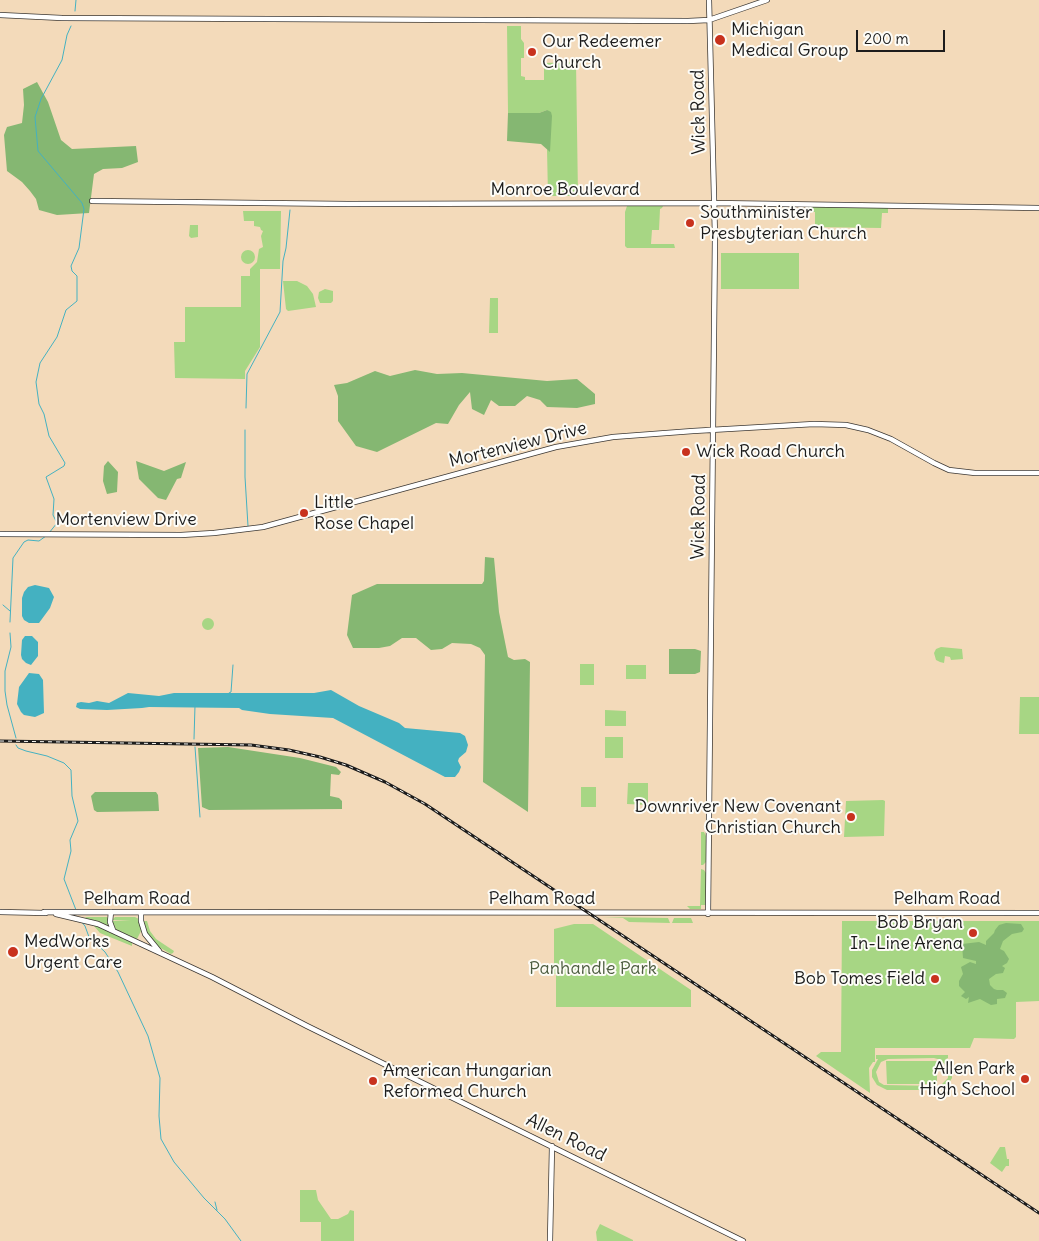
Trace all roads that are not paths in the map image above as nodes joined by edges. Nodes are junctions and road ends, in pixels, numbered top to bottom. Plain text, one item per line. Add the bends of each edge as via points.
1 (709, 0) edge
2 (767, 0) edge
3 (0, 15) edge
4 (709, 20) junction
5 (92, 201) dead end
6 (714, 203) junction
7 (1039, 208) edge
8 (713, 430) junction
9 (1039, 473) edge
10 (0, 534) edge
11 (0, 912) edge
12 (111, 912) junction
13 (141, 912) junction
14 (1039, 913) edge
15 (708, 914) junction
16 (72, 915) junction
17 (113, 931) junction
18 (144, 932) junction
19 (137, 942) junction
20 (161, 954) junction
21 (552, 1146) junction
22 (550, 1241) edge
23 (743, 1241) edge

1 - 4 street, Wick Road
2 - 4 street
3 - 4 street via 62,18
4 - 6 street, Wick Road
5 - 6 street, Monroe Boulevard
6 - 7 street, Monroe Boulevard
6 - 8 street, Wick Road
8 - 9 street, Mortenview Drive via 846,425 891,439 949,470
8 - 10 street, Mortenview Drive via 577,442 262,527 182,535
8 - 15 street, Wick Road
11 - 16 street, Allen Road
12 - 13 street, Pelham Road
12 - 16 street, Pelham Road
12 - 17 street
13 - 15 street, Pelham Road
13 - 18 street, Allen Road
14 - 15 street, Pelham Road
16 - 17 street, Allen Road
17 - 19 street, Allen Road
18 - 19 street
18 - 20 street, Allen Road
19 - 20 street, Allen Road
20 - 21 street, Allen Road
21 - 22 street
21 - 23 street, Allen Road

